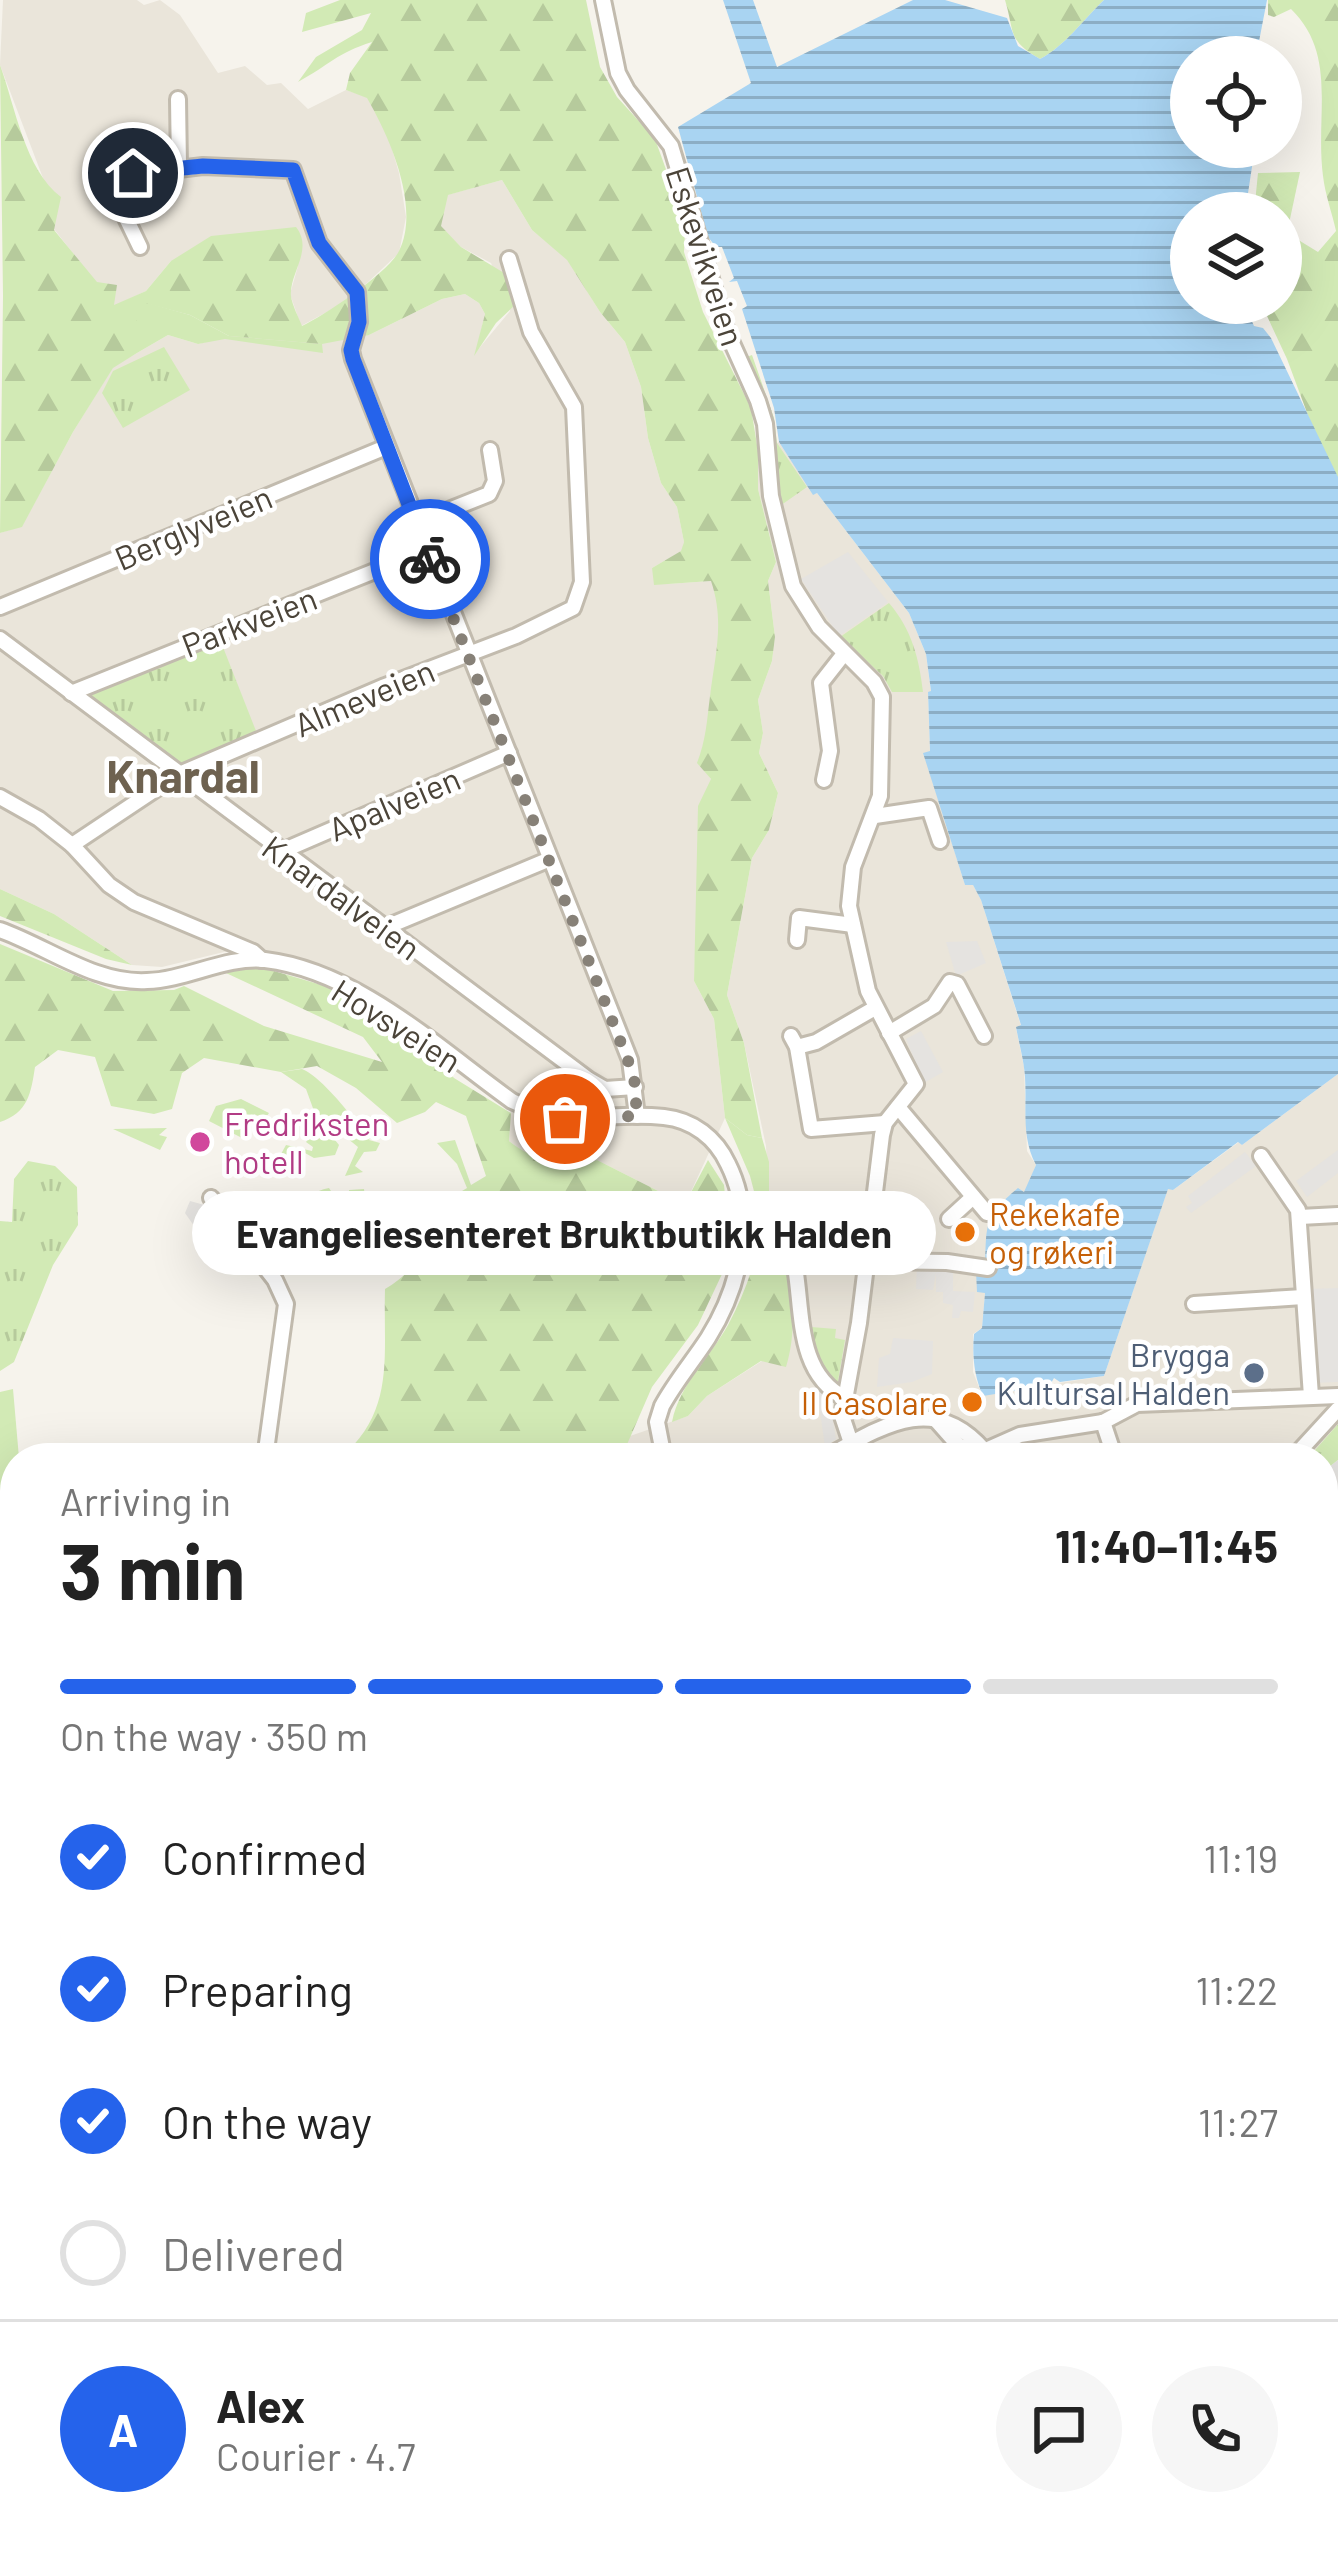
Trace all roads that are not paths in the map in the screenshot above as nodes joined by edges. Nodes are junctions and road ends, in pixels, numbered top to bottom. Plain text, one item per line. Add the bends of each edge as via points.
1 (603, 0) edge
2 (178, 99) dead end
3 (179, 167) junction
4 (140, 247) dead end
5 (508, 259) dead end
6 (386, 447) junction
7 (490, 450) dead end
8 (416, 523) junction
9 (427, 550) junction
10 (0, 607) edge
11 (0, 639) edge
12 (468, 652) junction
13 (843, 655) junction
14 (71, 693) junction
15 (509, 753) junction
16 (177, 775) junction
17 (824, 780) dead end
18 (0, 797) edge
19 (875, 816) junction
20 (940, 841) dead end
21 (72, 845) junction
22 (280, 852) junction
23 (550, 859) junction
24 (853, 925) junction
25 (384, 928) junction
26 (0, 931) edge
27 (797, 940) dead end
28 (262, 960) junction
29 (875, 1008) junction
30 (889, 1033) junction
31 (984, 1036) dead end
32 (635, 1087) junction
33 (898, 1107) junction
34 (637, 1116) junction
35 (885, 1124) junction
36 (1261, 1156) dead end
37 (973, 1197) junction
38 (212, 1198) dead end
39 (776, 1210) dead end
40 (987, 1213) dead end
41 (1338, 1215) edge
42 (1300, 1217) junction
43 (949, 1219) dead end
44 (868, 1261) junction
45 (988, 1268) dead end
46 (1303, 1297) junction
47 (1194, 1304) dead end
48 (1311, 1396) junction
49 (1338, 1396) edge
50 (845, 1398) junction
51 (1338, 1409) edge
52 (1103, 1422) junction
53 (267, 1443) edge
54 (661, 1443) edge
55 (851, 1443) joint
56 (976, 1443) edge
57 (1010, 1443) edge
58 (1110, 1443) edge
59 (1307, 1443) edge

1 - 13 street, Eskevikveien via 618,73 671,146 721,315 758,400 786,566
2 - 3 street
3 - 4 street via 112,183
3 - 6 street via 293,170 319,243 357,292 351,350
5 - 12 street, Almeveien via 531,332 574,407 581,591 561,617
6 - 8 street
6 - 10 street, Berglyveien
7 - 8 street via 495,481 488,494
8 - 9 street
9 - 12 street
9 - 14 street, Parkveien
11 - 14 street, Knardalveien
12 - 15 street
12 - 16 street, Almeveien
13 - 17 street via 821,683 830,751
13 - 19 street, Eskevikveien via 882,698
14 - 16 street, Knardalveien
15 - 22 street, Apalveien
15 - 23 street
16 - 21 street, Almeveien
16 - 22 street, Knardalveien
18 - 21 street
19 - 20 street via 929,808
19 - 24 street, Eskevikveien via 850,877
21 - 28 street via 134,902
22 - 25 street, Knardalveien
23 - 25 street
23 - 32 street
24 - 27 street via 799,917
24 - 29 street
25 - 32 street, Knardalveien via 599,1087
26 - 28 street, Hovsveien via 128,980
28 - 34 street, Hovsveien via 351,990 533,1111 565,1119
29 - 30 street
29 - 35 street via 816,1042 794,1041 811,1129
30 - 31 street via 934,1006 950,982
30 - 33 street via 916,1084
32 - 34 street
33 - 35 street
33 - 37 street
34 - 54 street, Hovsveien via 670,1118 713,1141 731,1168 744,1222 724,1306 662,1406
35 - 44 street
36 - 42 street
37 - 40 street
37 - 43 street
38 - 53 street via 286,1304
39 - 50 street via 813,1367
41 - 42 street
42 - 46 street
44 - 45 street
44 - 50 street
46 - 47 street
46 - 48 street
48 - 49 street
48 - 52 street via 1137,1405
50 - 55 street
51 - 59 street
52 - 57 street
52 - 58 street
55 - 56 street via 904,1419 933,1418

